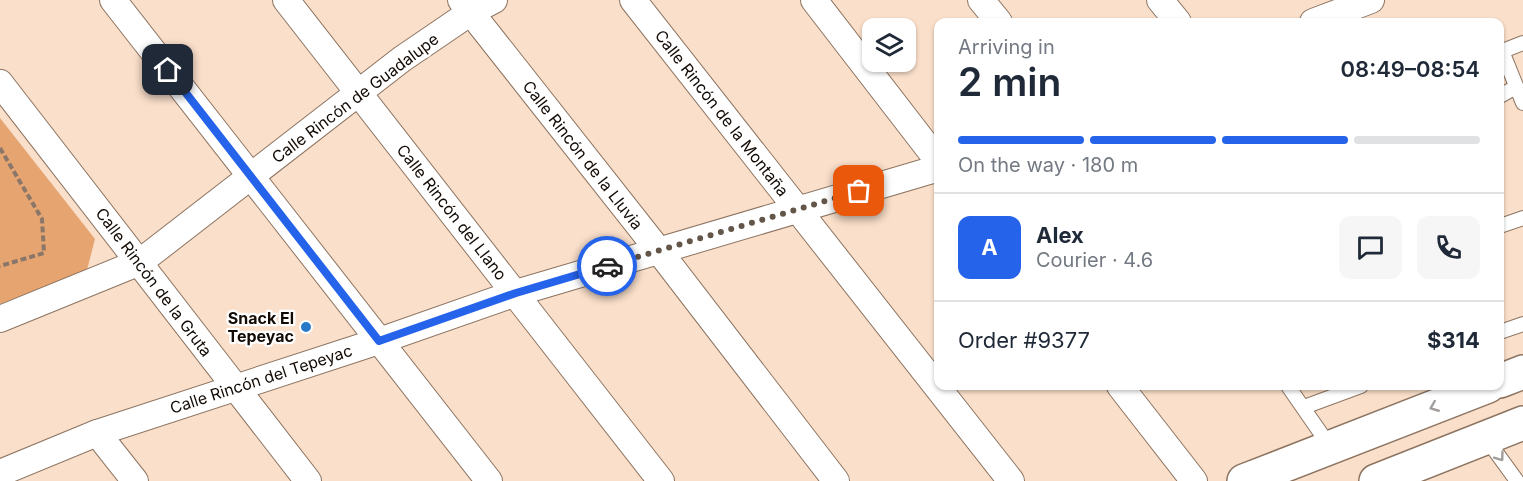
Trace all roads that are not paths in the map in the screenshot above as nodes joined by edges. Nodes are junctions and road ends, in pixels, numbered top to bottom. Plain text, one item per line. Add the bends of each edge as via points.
1 (113, 0) edge
2 (286, 0) edge
3 (494, 0) edge
4 (633, 0) edge
5 (814, 0) edge
6 (981, 0) edge
7 (1160, 0) edge
8 (1371, 0) edge
9 (1343, 5) edge
10 (466, 6) edge
11 (996, 18) edge
12 (1175, 18) edge
13 (1319, 18) edge
14 (1523, 43) edge
15 (1504, 51) edge
16 (1504, 59) edge
17 (0, 83) edge
18 (1516, 87) junction
19 (358, 92) junction
20 (1504, 94) edge
21 (1523, 102) edge
22 (934, 156) edge
23 (934, 169) edge
24 (252, 176) junction
25 (799, 208) junction
26 (1523, 218) edge
27 (1504, 225) edge
28 (659, 251) junction
29 (140, 262) junction
30 (516, 293) junction
31 (0, 318) edge
32 (1523, 324) edge
33 (1504, 331) edge
34 (379, 341) junction
35 (1523, 372) edge
36 (1504, 379) edge
37 (934, 382) edge
38 (235, 387) junction
39 (940, 390) edge
40 (1126, 390) edge
41 (1291, 390) edge
42 (1350, 390) edge
43 (1477, 390) edge
44 (1304, 407) junction
45 (1523, 423) edge
46 (97, 433) junction
47 (1485, 437) junction
48 (1331, 448) junction
49 (0, 473) edge
50 (1518, 477) edge
51 (135, 481) edge
52 (308, 481) edge
53 (489, 481) edge
54 (661, 481) edge
55 (836, 481) edge
56 (1011, 481) edge
57 (1194, 481) edge
58 (1244, 481) edge
59 (1376, 481) edge

1 - 24 street
2 - 19 street, Calle Rincón del Llano
3 - 10 street, Calle Rincón de Guadalupe
4 - 25 street, Calle Rincón de la Montaña
5 - 22 street
6 - 11 street
7 - 12 street
8 - 9 street
9 - 13 street
10 - 19 street, Calle Rincón de Guadalupe
10 - 28 street, Calle Rincón de la Lluvia
14 - 15 lane
16 - 18 lane
17 - 29 street, Calle Rincón de la Gruta
18 - 20 lane
18 - 21 lane
19 - 24 street, Calle Rincón de Guadalupe
19 - 30 street, Calle Rincón del Llano
23 - 25 street, Calle Rincón del Tepeyac
24 - 29 street, Calle Rincón de Guadalupe
24 - 34 street
25 - 28 street, Calle Rincón del Tepeyac
25 - 37 street, Calle Rincón de la Montaña
26 - 27 lane
28 - 30 street, Calle Rincón del Tepeyac
28 - 55 street, Calle Rincón de la Lluvia
29 - 31 street, Calle Rincón de Guadalupe
29 - 38 street, Calle Rincón de la Gruta
30 - 34 street, Calle Rincón del Tepeyac
30 - 54 street, Calle Rincón del Llano
32 - 33 lane
34 - 38 street, Calle Rincón del Tepeyac
34 - 53 street
35 - 36 main road
38 - 46 street, Calle Rincón del Tepeyac
38 - 52 street, Calle Rincón de la Gruta
39 - 56 street, Calle Rincón de la Montaña
40 - 57 street
41 - 44 lane
42 - 44 lane
43 -> 48 main road
44 - 48 lane
45 - 47 main road
46 - 49 street, Calle Rincón del Tepeyac
46 - 51 street
47 -> 50 lane
47 - 59 main road
48 - 58 main road

